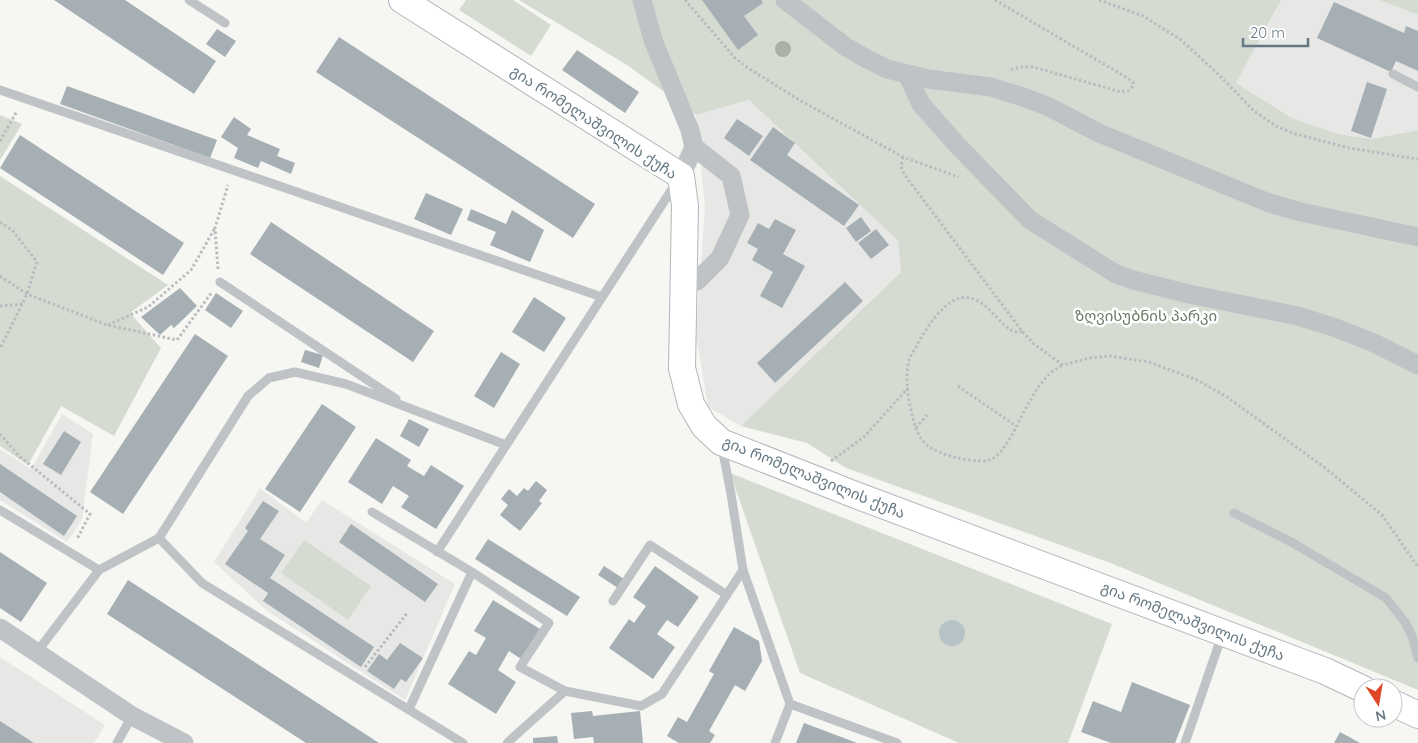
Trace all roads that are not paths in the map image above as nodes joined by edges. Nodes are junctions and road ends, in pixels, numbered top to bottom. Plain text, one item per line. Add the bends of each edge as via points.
1 (189, 0) edge
2 (402, 0) edge
3 (638, 0) edge
4 (642, 0) edge
5 (785, 0) edge
6 (225, 23) dead end
7 (907, 74) junction
8 (1393, 74) dead end
9 (1418, 87) edge
10 (0, 90) edge
11 (694, 147) junction
12 (681, 176) junction
13 (1418, 237) edge
14 (684, 276) junction
15 (220, 282) road end
16 (602, 297) junction
17 (1418, 365) edge
18 (411, 409) junction
19 (721, 442) junction
20 (506, 445) junction
21 (0, 510) edge
22 (372, 512) dead end
23 (1234, 513) dead end
24 (159, 538) junction
25 (437, 552) junction
26 (99, 570) junction
27 (743, 570) junction
28 (472, 572) junction
29 (727, 595) junction
30 (613, 601) dead end
31 (0, 628) edge
32 (1223, 632) junction
33 (37, 652) junction
34 (1418, 658) edge
35 (1353, 684) edge
36 (565, 691) junction
37 (790, 704) junction
38 (409, 709) junction
39 (132, 716) junction
40 (117, 743) edge
41 (184, 743) edge
42 (463, 743) edge
43 (507, 743) edge
44 (775, 743) edge
45 (897, 743) edge
46 (1186, 743) edge

1 - 6 lane
2 - 12 street, გია რომელაშვილის ქუჩა
3 - 4 street
4 - 11 street via 653,40
5 - 7 street via 846,47 887,69
7 - 13 street via 991,86 1047,106 1099,132 1270,203
7 - 17 street via 921,104 1030,220 1116,274 1188,294 1298,316 1359,337
8 - 9 lane
10 - 16 lane
11 - 12 street
11 - 14 street via 731,176 740,215 720,258 697,281
12 - 14 street, გია რომელაშვილის ქუჩა via 685,206
12 - 16 lane
14 - 19 street, გია რომელაშვილის ქუჩა via 682,368 692,404 704,426
15 - 18 lane
16 - 20 lane
18 - 20 lane
18 - 24 lane via 346,384 295,372 269,378 248,396
19 - 27 lane
19 - 32 street, გია რომელაშვილის ქუჩა
20 - 25 lane
21 - 26 lane
22 - 25 lane
23 - 34 lane via 1293,543 1386,598 1406,622
24 - 26 lane
24 - 38 lane via 202,583
25 - 28 lane
26 - 33 lane
27 - 29 lane
27 - 37 lane
28 - 36 lane via 549,622 520,667
28 - 38 lane
29 - 30 lane via 650,545
29 - 36 lane via 662,694 641,706
31 - 33 street
32 - 35 street, გია რომელაშვილის ქუჩა
32 - 46 lane
33 - 39 street
36 - 43 lane
37 - 44 lane
37 - 45 lane
38 - 42 lane
39 - 40 lane
39 - 41 street

